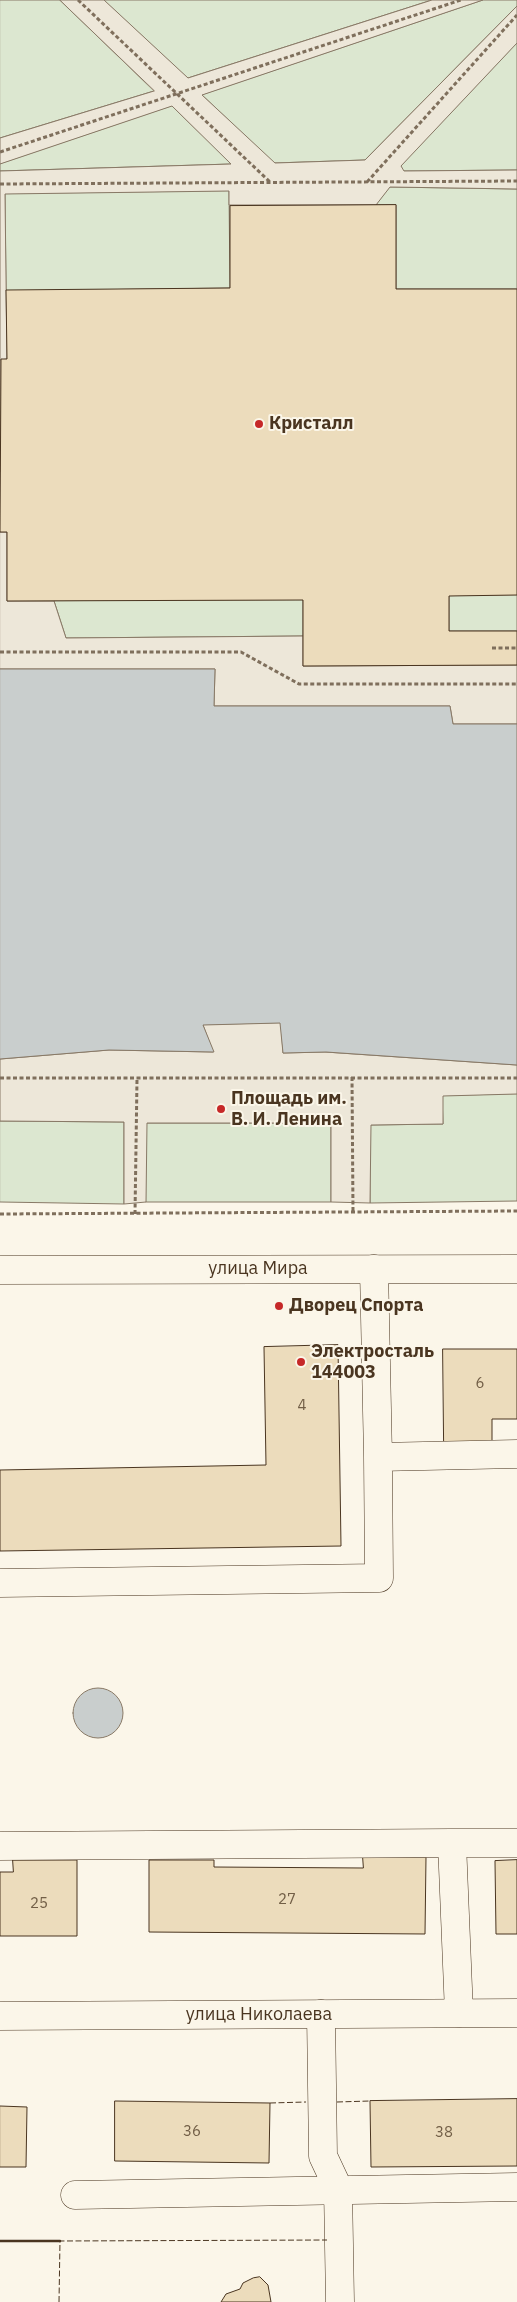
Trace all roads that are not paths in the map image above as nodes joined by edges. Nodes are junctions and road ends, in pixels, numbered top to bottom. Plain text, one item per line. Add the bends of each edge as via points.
1 (374, 1269) junction
2 (517, 1269) edge
3 (0, 1270) edge
4 (517, 1454) edge
5 (378, 1457) junction
6 (0, 1583) edge
7 (517, 1843) edge
8 (452, 1844) junction
9 (0, 1846) edge
10 (517, 2013) edge
11 (321, 2014) junction
12 (459, 2014) junction
13 (0, 2016) edge
14 (517, 2187) edge
15 (338, 2188) junction
16 (75, 2195) dead end
17 (340, 2302) edge

1 - 2 main road, улица Мира
1 - 3 main road, улица Мира
1 - 5 main road
4 - 5 main road
5 - 6 main road via 379,1578
7 - 8 main road
8 - 9 main road
8 - 12 main road
10 - 12 main road, улица Николаева
11 - 12 main road, улица Николаева
11 - 13 main road, улица Николаева
11 - 15 main road via 323,2156
14 - 15 main road
15 - 16 main road
15 - 17 main road

